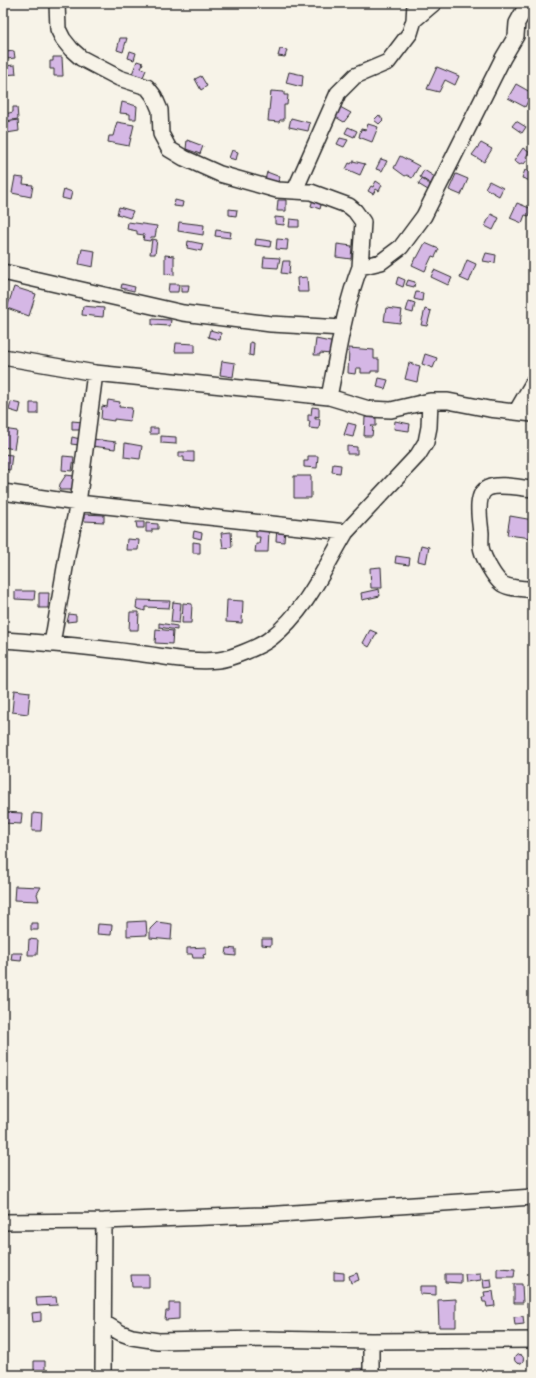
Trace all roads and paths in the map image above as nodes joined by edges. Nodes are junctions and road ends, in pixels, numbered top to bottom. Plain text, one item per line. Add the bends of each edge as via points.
1 (57, 3) edge
2 (415, 3) edge
3 (434, 3) edge
4 (528, 3) edge
5 (414, 20) junction
6 (294, 190) junction
7 (360, 267) junction
8 (3, 272) edge
9 (343, 328) junction
10 (3, 357) edge
11 (95, 373) junction
12 (533, 383) edge
13 (329, 397) junction
14 (430, 402) junction
15 (516, 412) junction
16 (533, 414) edge
17 (533, 489) edge
18 (3, 492) edge
19 (78, 503) junction
20 (346, 532) junction
21 (533, 590) edge
22 (3, 640) edge
23 (52, 644) junction
24 (533, 1197) edge
25 (104, 1221) junction
26 (3, 1222) edge
27 (104, 1323) junction
28 (533, 1340) edge
29 (371, 1341) junction
30 (103, 1375) edge
31 (371, 1375) edge

1 - 6 street via 58,29 62,39 71,49 81,58 119,78 147,87 154,96 160,110 161,134 169,149 220,174 277,190
2 - 5 street
3 - 5 street
4 - 7 street via 517,23 516,36 424,216 401,247 381,262
5 - 6 street via 410,33 388,62 355,76 338,93
6 - 7 street via 325,196 355,211 363,222
7 - 9 street
8 - 9 street via 183,313 271,324
9 - 13 street
10 - 11 street
11 - 13 street
11 - 19 street
12 - 15 street
13 - 14 street via 369,409 391,410
14 - 15 street via 448,401
14 - 20 street via 426,442 418,455
15 - 16 street
17 - 21 street via 505,486 486,488 478,506 482,552 494,575 501,584
18 - 19 street
19 - 20 street
19 - 23 street
20 - 23 street via 304,604 290,621 270,639 245,652 219,660 183,659
22 - 23 street
24 - 25 street via 264,1215
25 - 26 street
25 - 27 street
27 - 29 street via 132,1337 158,1341
27 - 30 street
28 - 29 street
29 - 31 street

